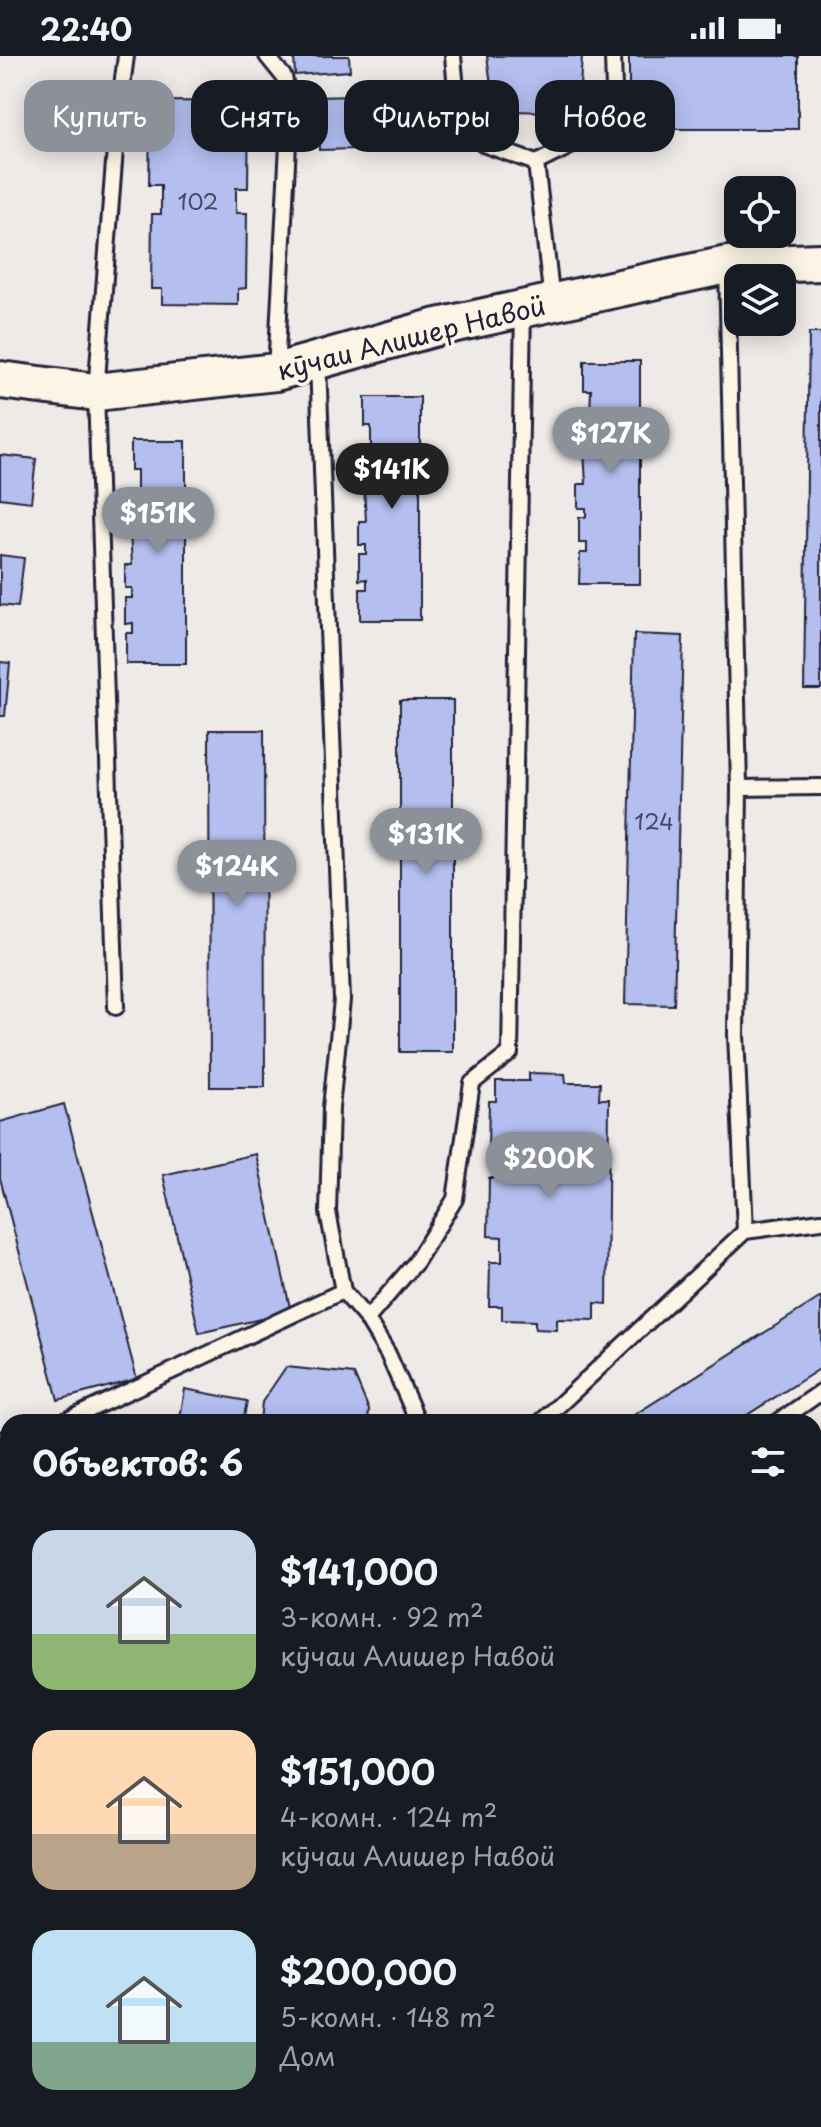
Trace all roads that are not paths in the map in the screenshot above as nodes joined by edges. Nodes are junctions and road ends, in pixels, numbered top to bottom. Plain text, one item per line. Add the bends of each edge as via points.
1 (126, 56) edge
2 (267, 56) edge
3 (453, 56) edge
4 (613, 56) edge
5 (536, 163) junction
6 (821, 262) edge
7 (758, 264) edge
8 (724, 266) edge
9 (538, 305) junction
10 (729, 336) edge
11 (318, 363) junction
12 (276, 372) junction
13 (0, 380) edge
14 (96, 392) junction
15 (821, 787) edge
16 (739, 788) junction
17 (116, 1007) dead end
18 (821, 1221) edge
19 (745, 1231) junction
20 (343, 1291) junction
21 (367, 1319) junction
22 (821, 1392) edge
23 (80, 1414) edge
24 (414, 1414) edge
25 (550, 1414) edge
26 (789, 1414) edge

1 - 14 lane
2 - 12 lane via 284,77 290,106
3 - 5 lane via 459,123 483,144
4 - 5 lane via 615,124
5 - 9 lane
6 - 7 street, кӯчаи Алишер Навоӣ
8 - 9 street, кӯчаи Алишер Навоӣ
9 - 11 street, кӯчаи Алишер Навоӣ via 433,328
9 - 21 lane via 510,1053 472,1083 455,1199 416,1262
10 - 16 lane
11 - 12 street, кӯчаи Алишер Навоӣ
11 - 20 lane via 342,1000 328,1212
12 - 14 street, кӯчаи Алишер Навоӣ
13 - 14 street, кӯчаи Алишер Навоӣ
14 - 17 lane
15 - 16 lane
16 - 19 lane via 736,1035
18 - 19 lane
19 - 25 lane
20 - 21 lane
20 - 23 lane
21 - 24 lane
22 - 26 lane

